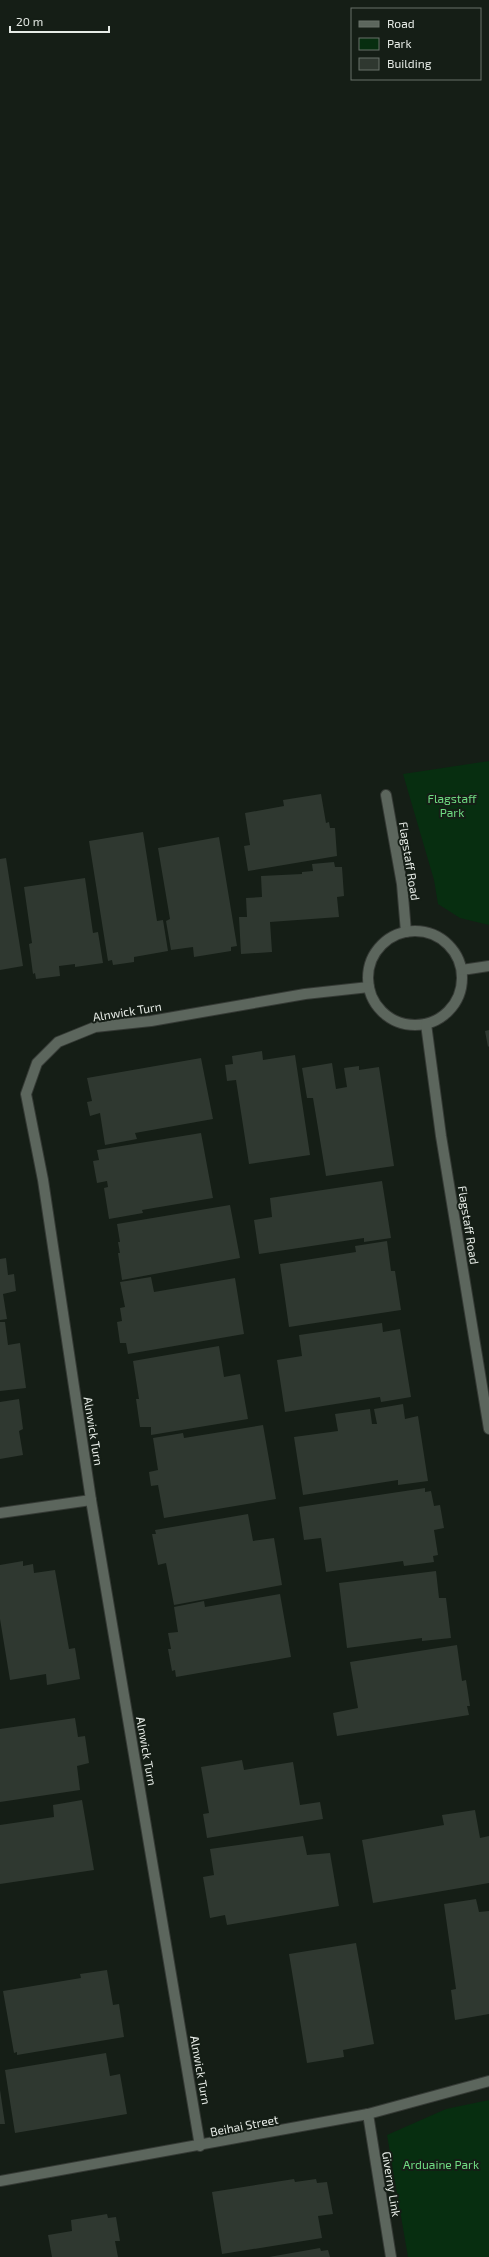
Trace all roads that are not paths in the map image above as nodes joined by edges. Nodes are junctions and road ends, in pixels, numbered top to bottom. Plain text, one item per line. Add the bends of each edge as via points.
1 (386, 795) dead end
2 (406, 932) junction
3 (489, 966) edge
4 (462, 970) junction
5 (369, 987) junction
6 (426, 1024) junction
7 (489, 1429) edge
8 (91, 1500) junction
9 (0, 1513) edge
10 (489, 2081) edge
11 (368, 2114) junction
12 (200, 2146) junction
13 (0, 2181) edge
14 (391, 2257) edge

1 - 2 street, Flagstaff Road via 402,884
2 - 4 street via 436,935 448,944 457,956
2 - 5 street via 392,937 381,946 368,972
3 - 4 street
4 - 6 street via 458,998 450,1010 439,1019
5 - 6 street via 374,1001 383,1013 396,1021 411,1025
5 - 8 street, Alnwick Turn via 305,994 150,1021 96,1027 58,1042 37,1063 26,1094 43,1180
6 - 7 street, Flagstaff Road via 442,1144
8 - 9 street
8 - 12 street, Alnwick Turn
10 - 11 street, Beihai Street
11 - 12 street, Beihai Street
11 - 14 street, Giverny Link
12 - 13 street, Beihai Street

